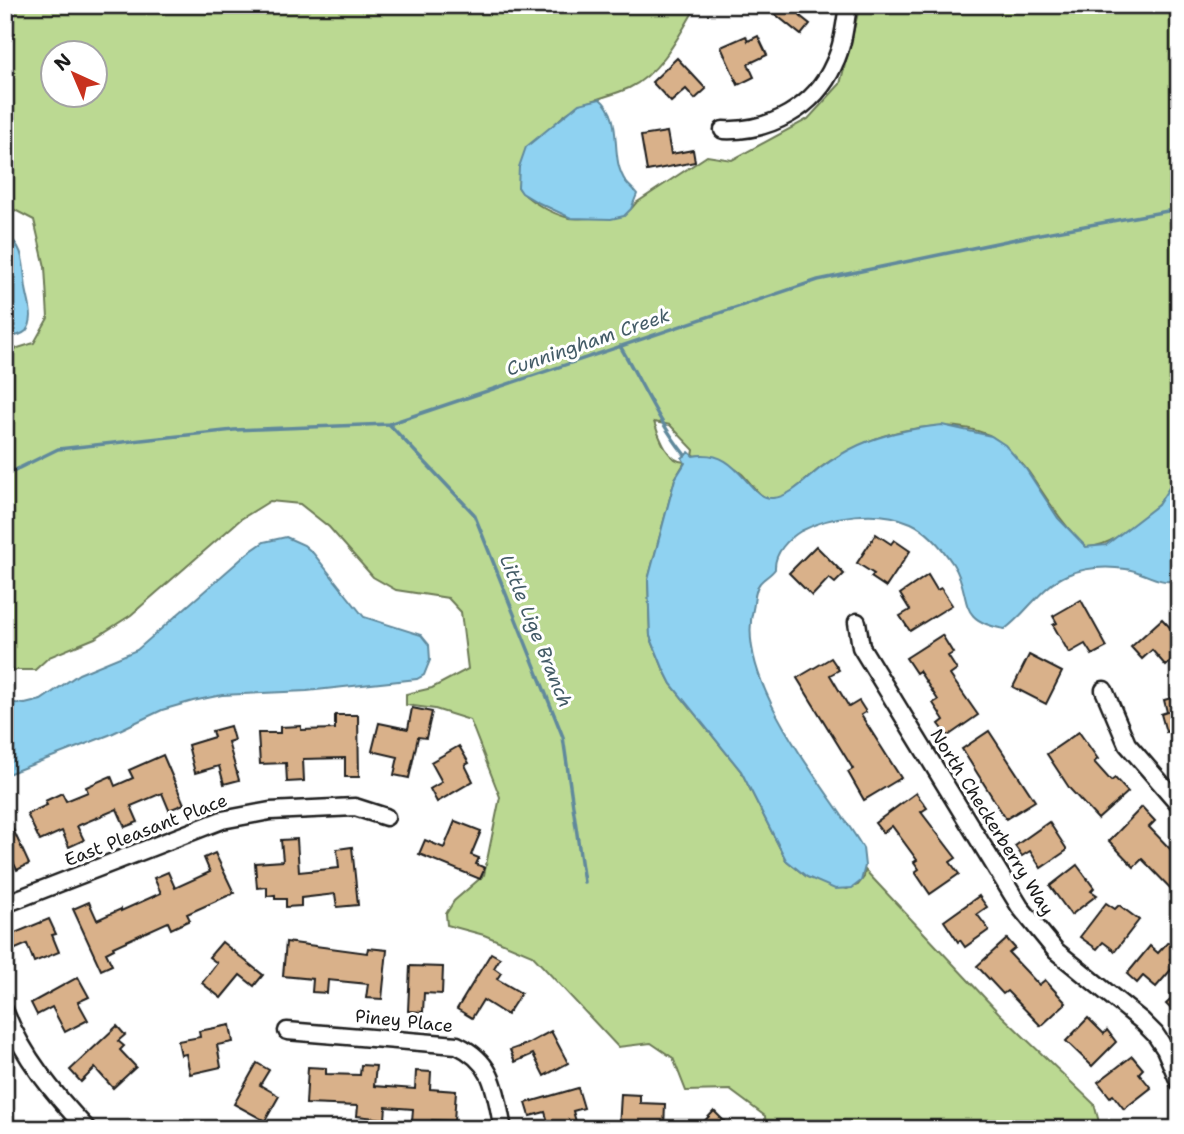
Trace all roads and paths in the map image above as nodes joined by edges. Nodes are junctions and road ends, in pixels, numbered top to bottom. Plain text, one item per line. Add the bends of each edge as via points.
1 (848, 5) edge
2 (723, 130) dead end
3 (857, 622) dead end
4 (1104, 690) dead end
5 (1179, 803) edge
6 (386, 817) dead end
7 (5, 904) edge
8 (5, 1012) edge
9 (287, 1031) dead end
10 (1179, 1082) edge
11 (87, 1129) edge
12 (503, 1129) edge

1 - 2 street via 834,65 808,100 757,128
3 - 10 street, North Checkerberry Way via 861,647 1020,907 1056,951 1155,1034
4 - 5 street via 1127,744
6 - 7 street, East Pleasant Place via 355,807 246,814
8 - 11 street via 36,1070
9 - 12 street, Piney Place via 457,1045 488,1069

